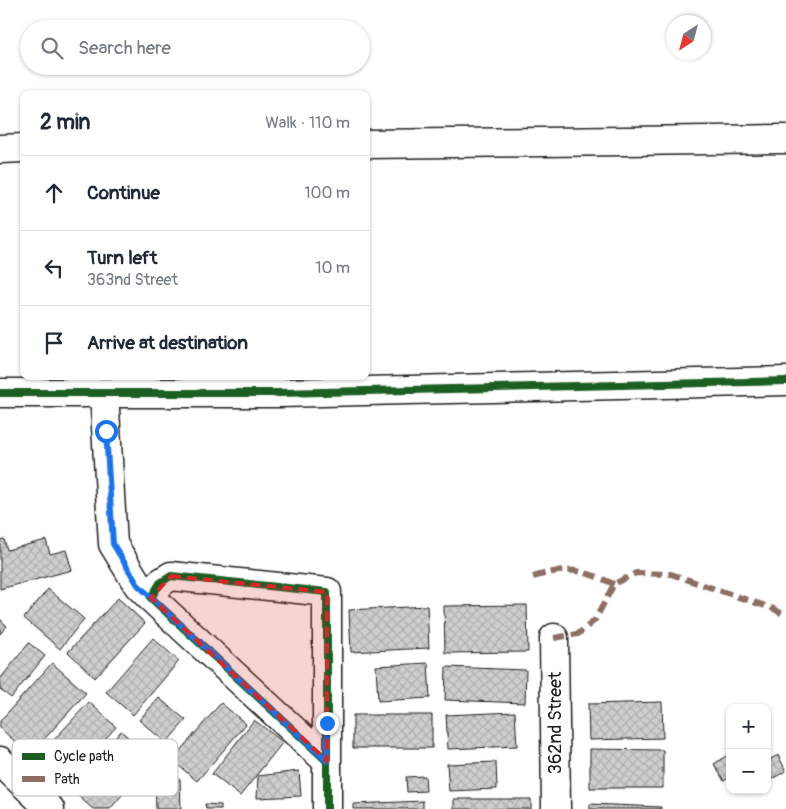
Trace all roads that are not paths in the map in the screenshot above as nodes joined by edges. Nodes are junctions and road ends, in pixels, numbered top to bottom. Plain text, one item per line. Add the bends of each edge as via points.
1 (786, 139) edge
2 (370, 144) edge
3 (20, 148) edge
4 (0, 149) edge
5 (786, 382) edge
6 (279, 385) edge
7 (0, 393) edge
8 (104, 393) junction
9 (151, 598) junction
10 (554, 638) dead end
11 (0, 761) edge
12 (327, 761) junction
13 (12, 773) edge
14 (36, 796) edge
15 (50, 809) edge
16 (327, 809) edge
17 (556, 809) edge

1 - 2 street
3 - 4 street
5 - 6 street
6 - 8 street
7 - 8 street
8 - 9 street via 113,544 138,585
9 - 12 street
9 - 12 street via 160,583 171,576 326,592
10 - 17 street, 362nd Street
11 - 13 street
12 - 16 street
14 - 15 street

